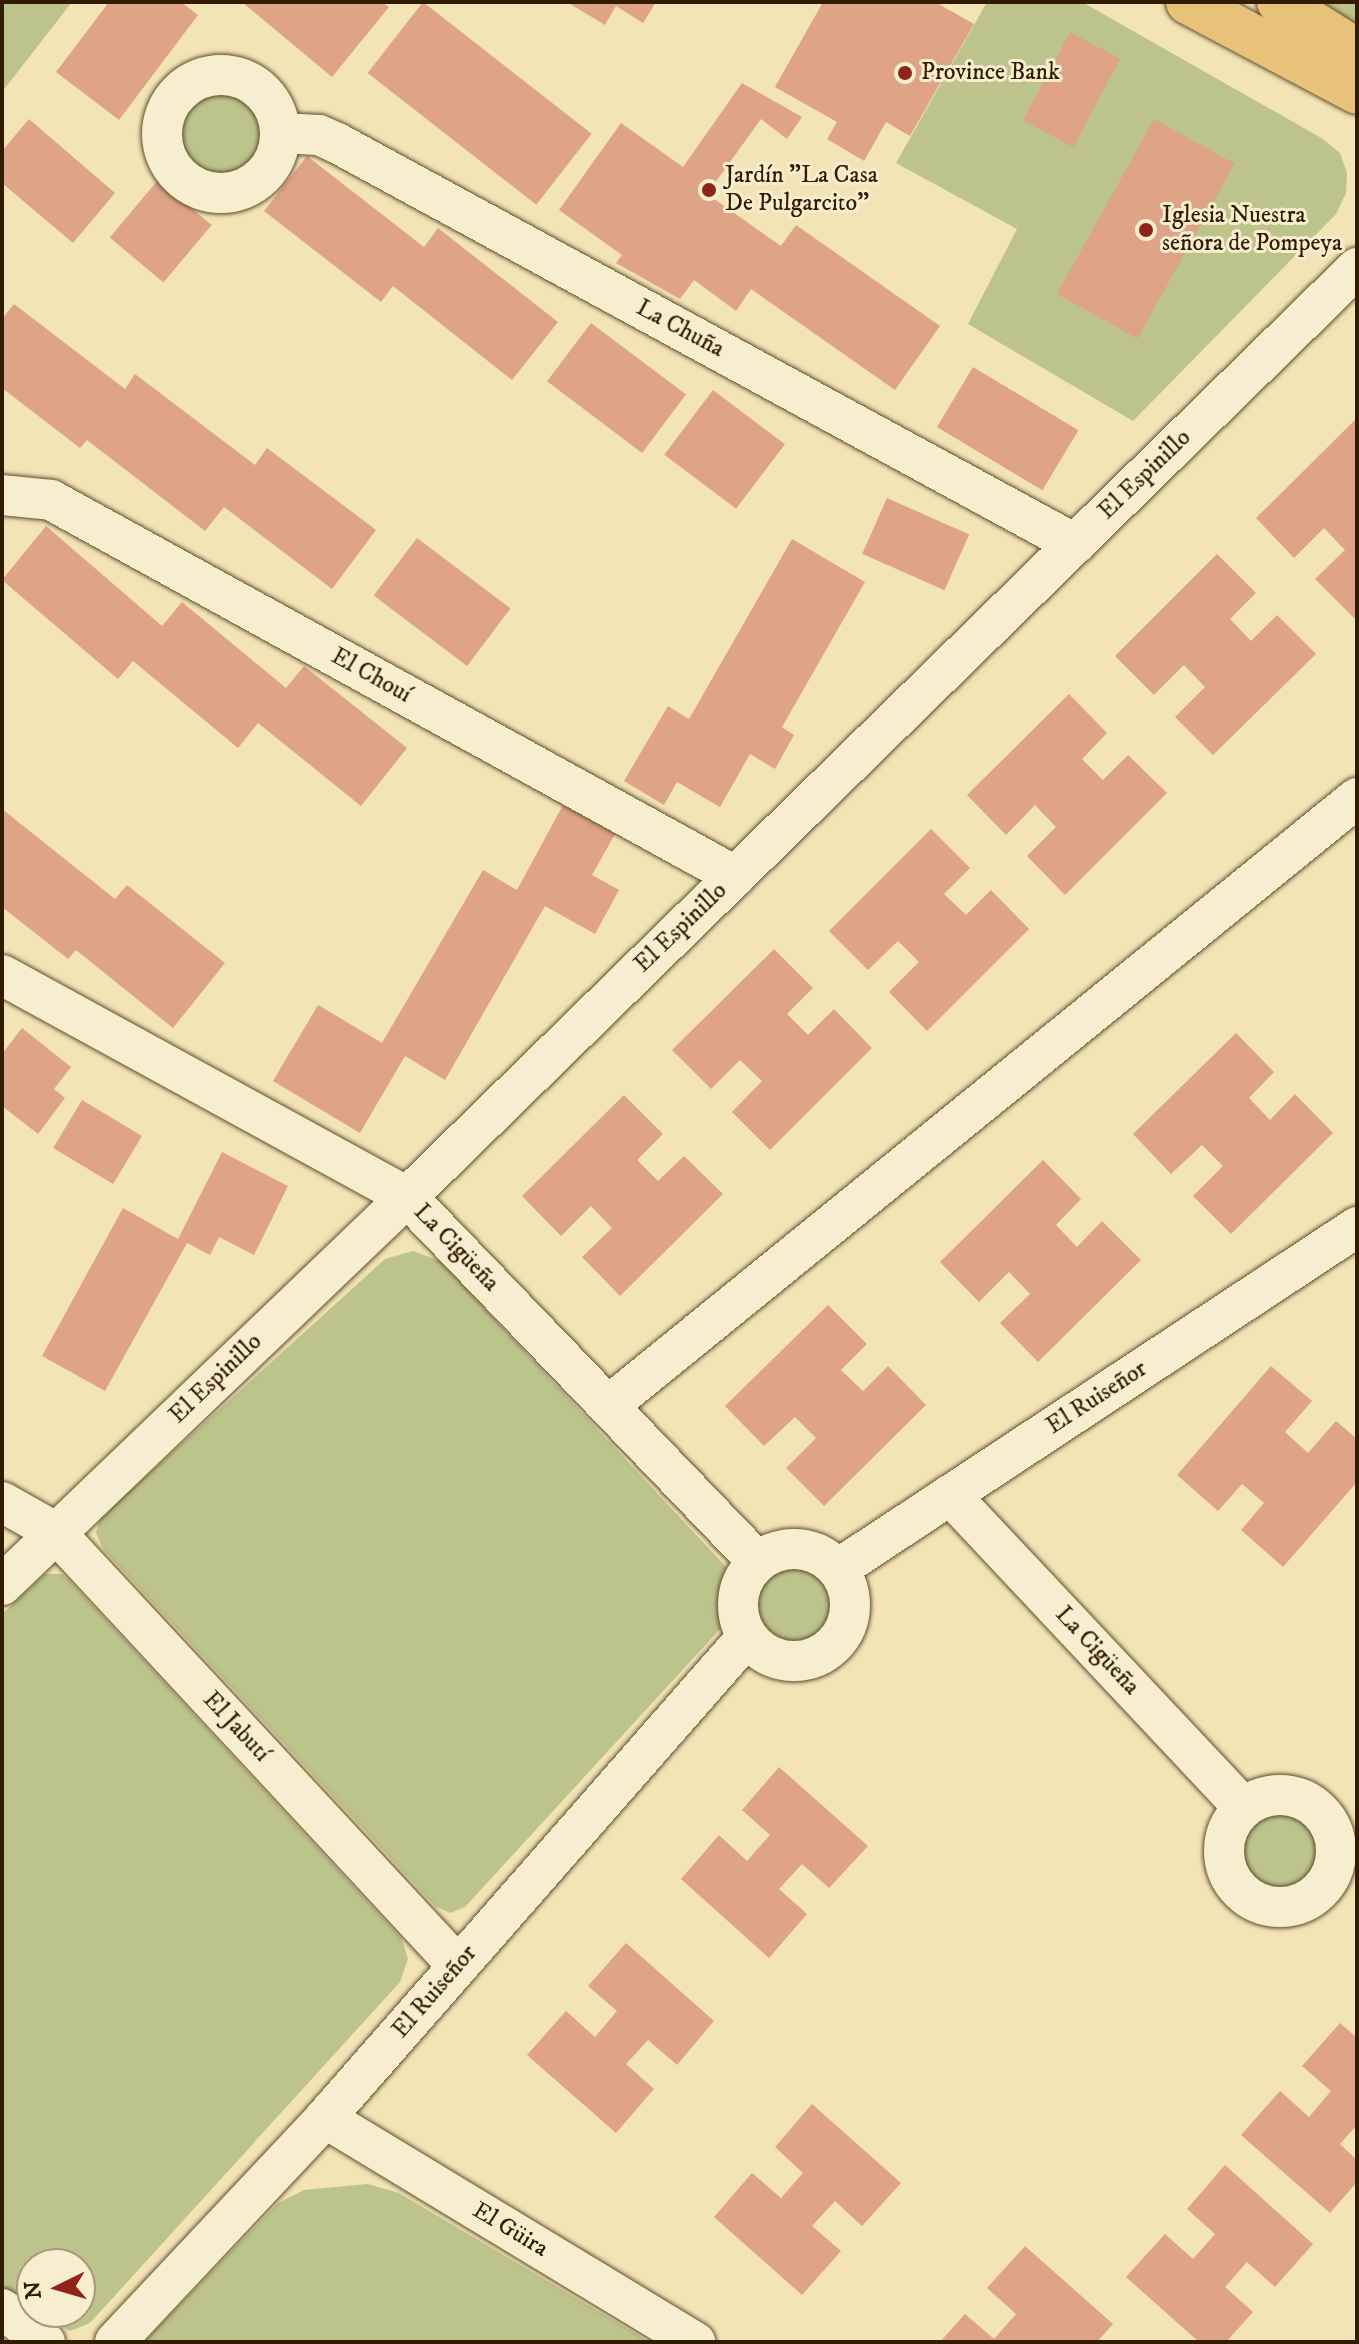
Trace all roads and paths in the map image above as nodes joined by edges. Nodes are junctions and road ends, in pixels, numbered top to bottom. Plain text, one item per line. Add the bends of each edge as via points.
1 (1188, 2) edge
2 (1279, 2) edge
3 (1357, 51) edge
4 (1357, 92) edge
5 (280, 133) dead end
6 (1357, 268) edge
7 (2, 495) edge
8 (1075, 544) junction
9 (1357, 798) edge
10 (735, 876) junction
11 (2, 975) edge
12 (407, 1197) junction
13 (1357, 1227) edge
14 (608, 1406) junction
15 (950, 1495) junction
16 (2, 1502) edge
17 (55, 1532) junction
18 (758, 1562) junction
19 (838, 1569) junction
20 (2, 1585) edge
21 (747, 1637) junction
22 (1244, 1808) dead end
23 (458, 1966) junction
24 (325, 2118) junction
25 (2, 2309) edge
26 (45, 2342) edge
27 (115, 2342) edge
28 (695, 2342) edge

1 - 4 main road
2 - 3 main road
5 - 8 street, La Chuña via 319,135 337,143
6 - 8 street, El Espinillo
7 - 10 street, El Chouí via 51,500
8 - 10 street, El Espinillo
9 - 14 street
10 - 12 street, El Espinillo
11 - 12 street, La Cigüeña
12 - 14 street, La Cigüeña
12 - 17 street, El Espinillo
13 - 15 street, El Ruiseñor
14 - 18 street, La Cigüeña
15 - 19 street, El Ruiseñor
15 - 22 street, La Cigüeña
16 - 17 street, El Jabutí
17 - 20 street, El Espinillo
17 - 23 street, El Jabutí
18 - 19 street via 782,1551 808,1550
18 - 21 street via 740,1590 740,1622
19 - 21 street via 849,1594 849,1621 828,1651 803,1661 775,1659
21 - 23 street, El Ruiseñor
23 - 24 street, El Ruiseñor
24 - 27 street, El Ruiseñor
24 - 28 street, El Güira
25 - 26 street

